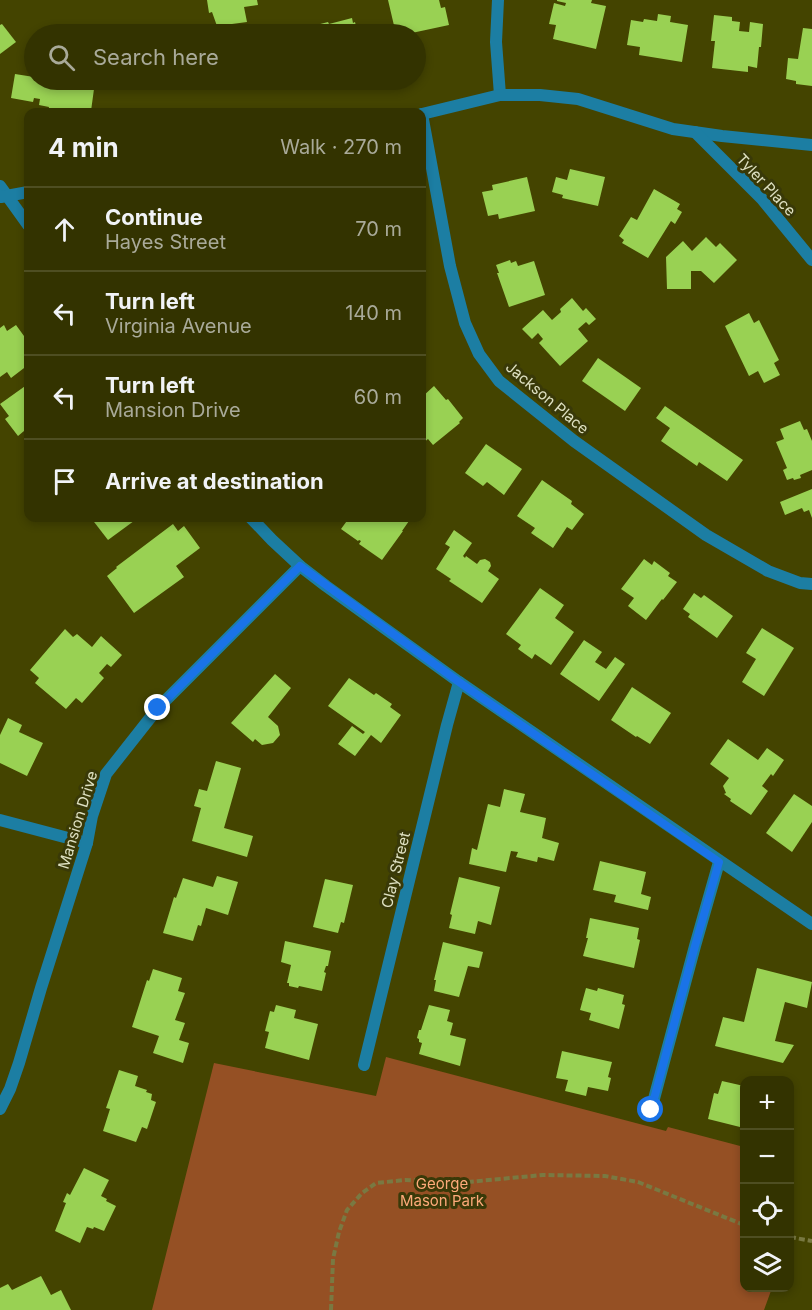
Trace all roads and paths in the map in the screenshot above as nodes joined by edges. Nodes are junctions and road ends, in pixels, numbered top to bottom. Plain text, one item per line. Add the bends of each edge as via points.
1 (498, 0) edge
2 (500, 95) junction
3 (426, 113) edge
4 (695, 132) junction
5 (426, 136) edge
6 (812, 145) edge
7 (24, 192) edge
8 (2, 194) edge
9 (24, 220) edge
10 (812, 260) edge
11 (255, 522) edge
12 (300, 566) junction
13 (812, 584) edge
14 (459, 682) junction
15 (0, 820) edge
16 (87, 843) junction
17 (719, 862) junction
18 (812, 924) edge
19 (364, 1065) dead end
20 (0, 1109) edge
21 (651, 1110) dead end
22 (740, 1223) edge
23 (794, 1238) edge
24 (812, 1241) edge
25 (331, 1310) edge

1 - 2 street
2 - 3 street
2 - 4 street via 578,99 673,129
4 - 6 street
4 - 10 street, Tyler Place via 762,199
5 - 13 street, Jackson Place via 450,266 465,323 478,354 499,381 574,441 706,535 768,571
7 - 8 street
8 - 9 street
11 - 12 street
12 - 14 street
12 - 16 street, Mansion Drive via 158,708 106,774
14 - 17 street
14 - 19 street, Clay Street
15 - 16 street
16 - 20 street, Mansion Drive via 20,1063
17 - 18 street
17 - 21 street
22 - 25 path via 638,1182 605,1176 543,1174 468,1182 405,1180 376,1184 362,1193 343,1221 333,1259
23 - 24 path

